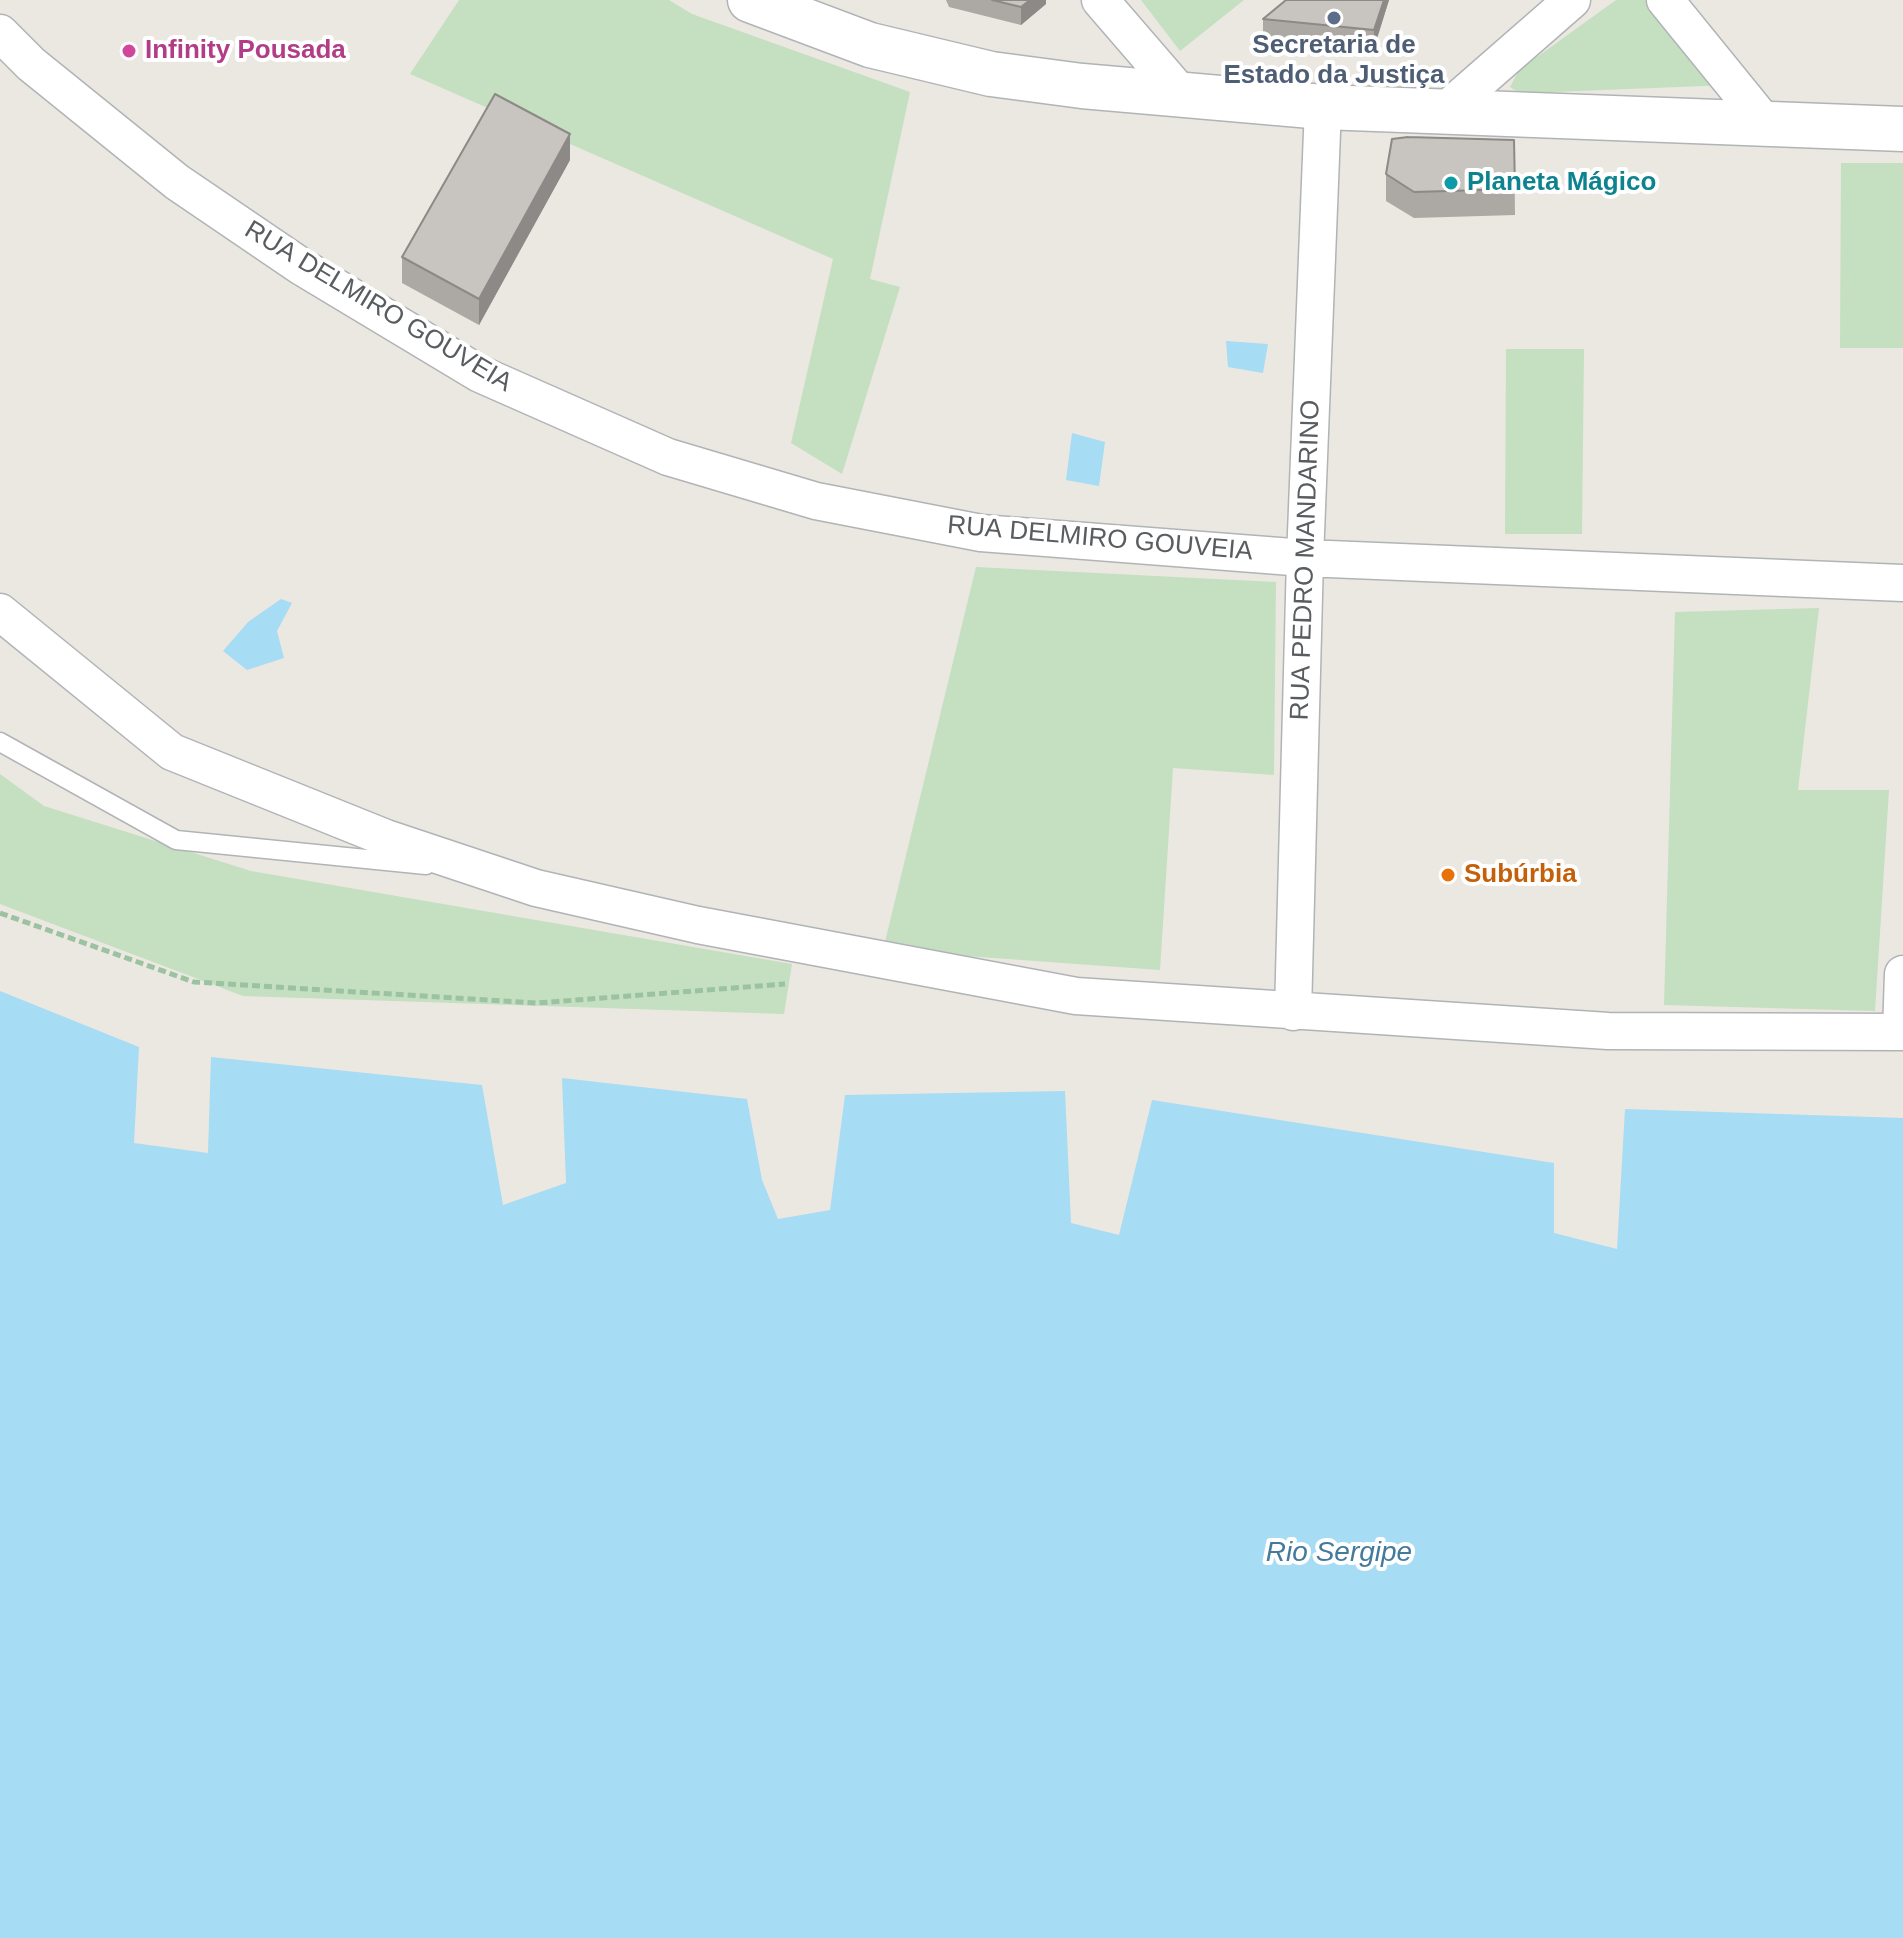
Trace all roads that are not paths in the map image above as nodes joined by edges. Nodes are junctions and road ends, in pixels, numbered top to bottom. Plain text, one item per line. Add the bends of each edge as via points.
1 (750, 0) edge
2 (1100, 0) edge
3 (1572, 0) edge
4 (1665, 0) edge
5 (0, 33) edge
6 (1182, 95) junction
7 (1323, 107) junction
8 (1446, 110) junction
9 (1765, 123) junction
10 (1903, 129) edge
11 (1305, 558) junction
12 (1903, 583) edge
13 (0, 612) edge
14 (0, 742) edge
15 (485, 871) junction
16 (1903, 974) edge
17 (1293, 1012) junction
18 (1902, 1032) edge

1 - 6 street via 870,45 991,74
2 - 6 street
3 - 8 street
4 - 9 street
5 - 11 street, RUA DELMIRO GOUVEIA via 177,182 302,267 480,374 668,457 816,501 981,533
6 - 7 street
7 - 8 street
7 - 11 street, RUA PEDRO MANDARINO
8 - 9 street
9 - 10 street
11 - 12 street, RUA DELMIRO GOUVEIA
11 - 17 street, RUA PEDRO MANDARINO
13 - 15 street via 172,752 386,838
14 - 15 lane via 176,840
15 - 17 street via 698,925 1076,996
16 - 18 street
17 - 18 street via 1608,1031

